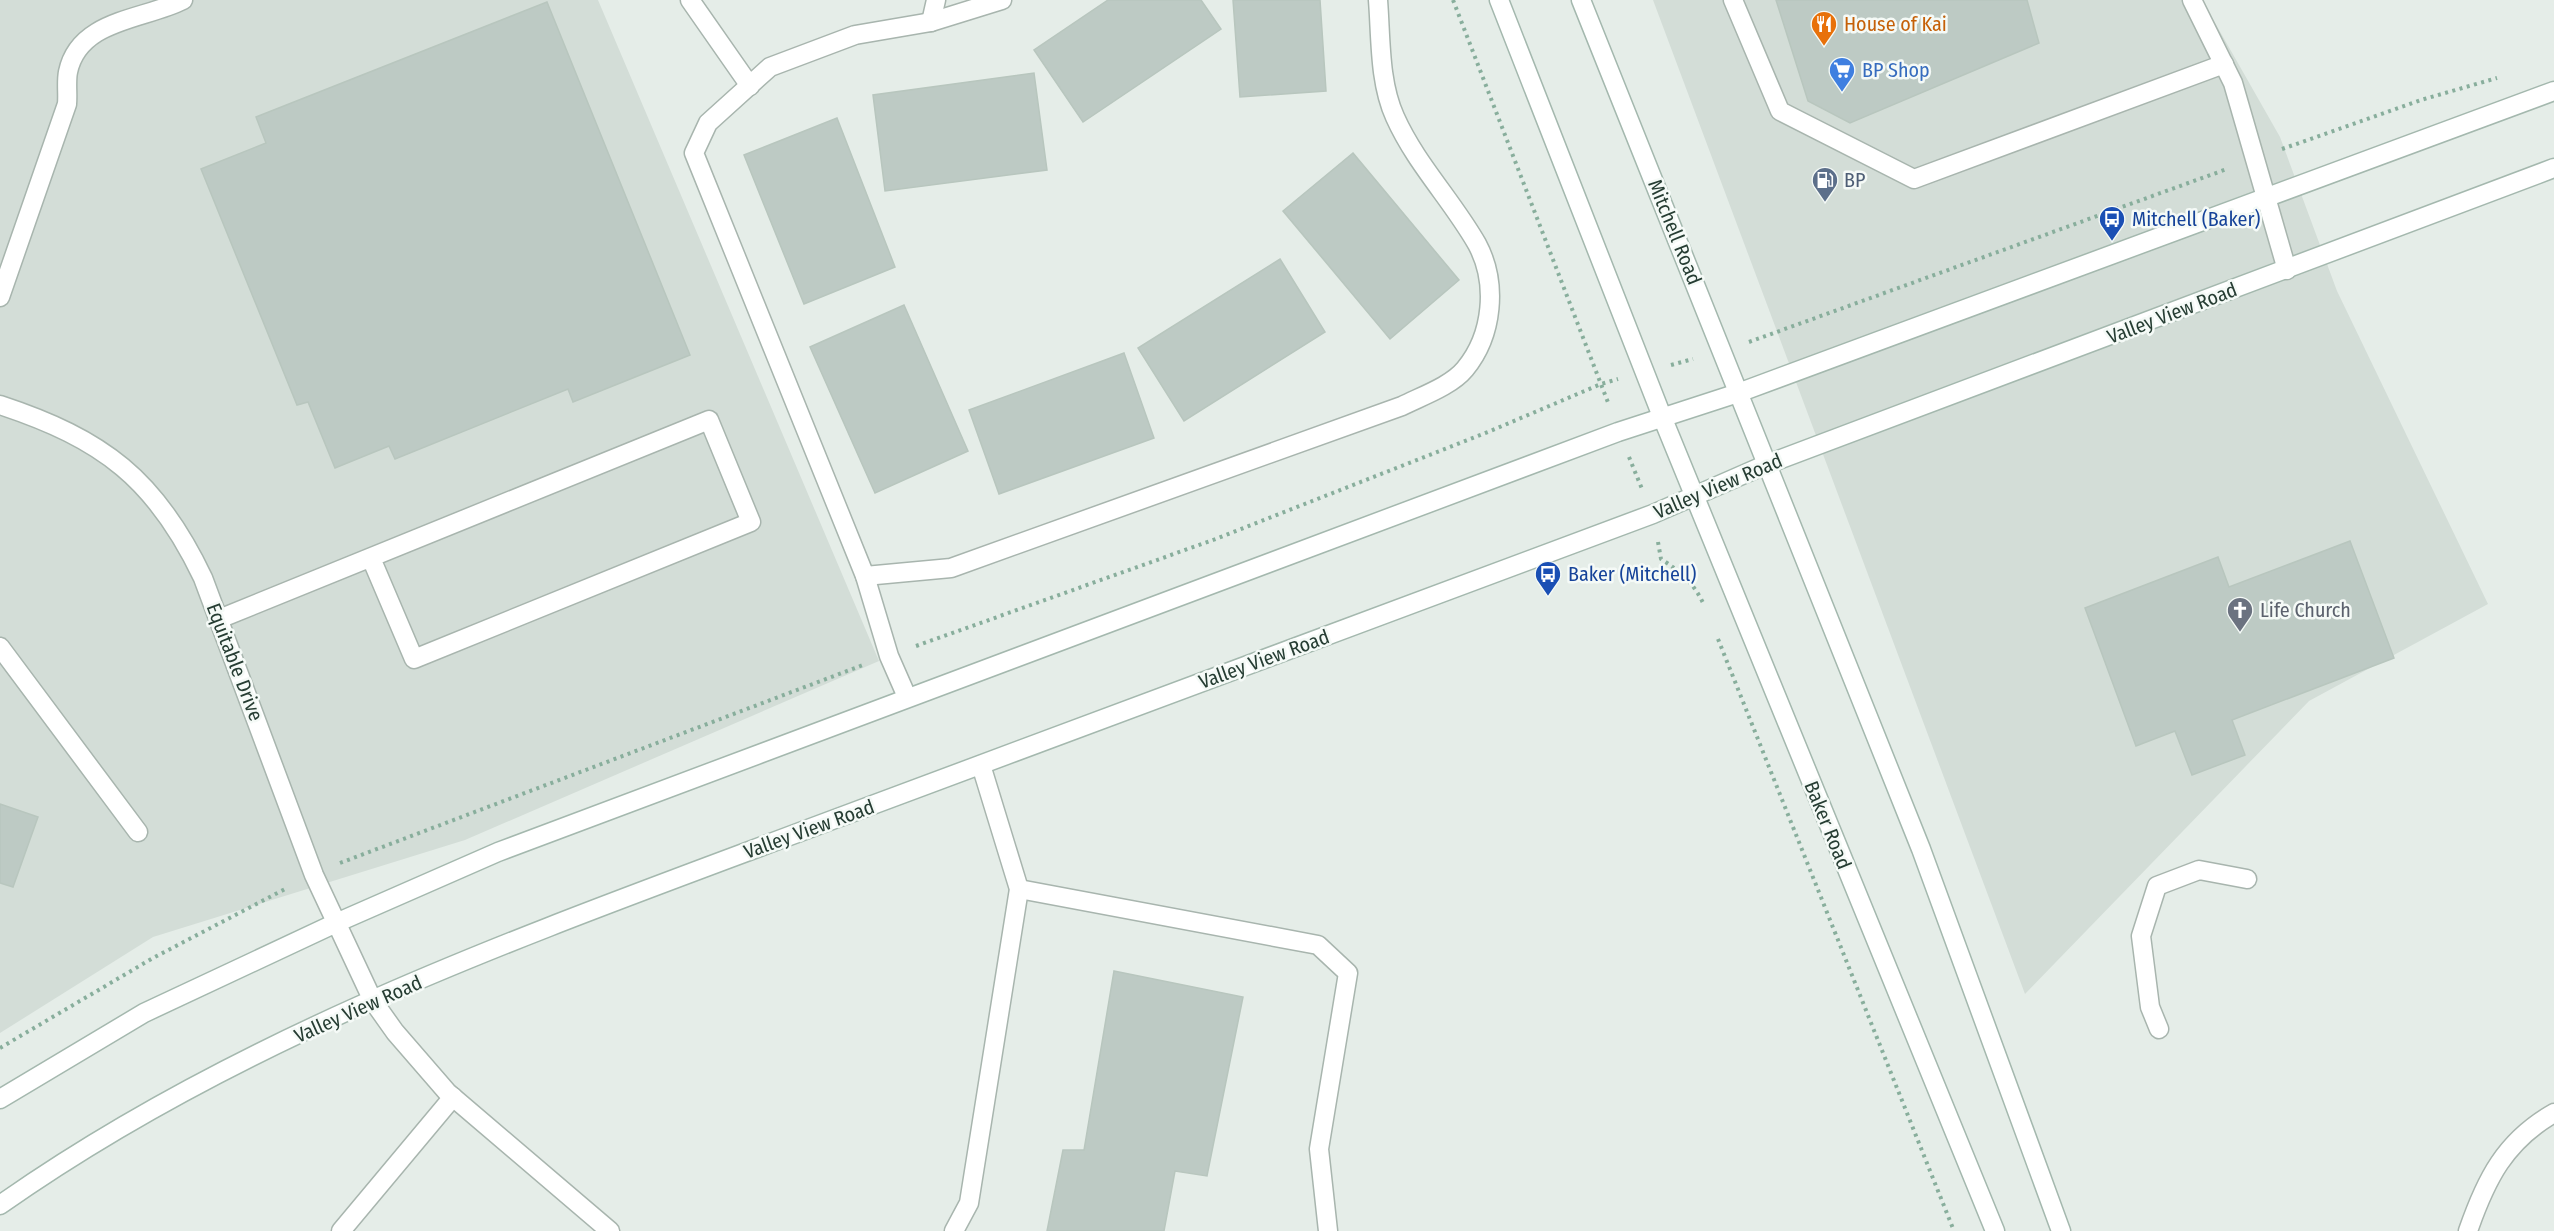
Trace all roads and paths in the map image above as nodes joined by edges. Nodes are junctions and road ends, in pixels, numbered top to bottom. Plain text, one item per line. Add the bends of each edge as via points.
1 (183, 0) edge
2 (690, 0) edge
3 (936, 0) edge
4 (1002, 0) edge
5 (1378, 0) edge
6 (1453, 0) edge
7 (1499, 0) edge
8 (1581, 0) edge
9 (1733, 0) edge
10 (2192, 0) edge
11 (931, 22) junction
12 (2224, 64) junction
13 (2499, 78) dead end
14 (750, 86) junction
15 (2554, 91) edge
16 (2255, 159) junction
17 (2554, 168) edge
18 (2268, 197) junction
19 (2286, 270) junction
20 (0, 297) edge
21 (1723, 350) junction
22 (1646, 372) junction
23 (1601, 384) junction
24 (1738, 393) junction
25 (0, 405) edge
26 (1663, 419) junction
27 (1618, 432) junction
28 (1765, 465) junction
29 (1695, 496) junction
30 (1653, 514) junction
31 (371, 558) junction
32 (865, 576) junction
33 (1706, 608) dead end
34 (219, 619) junction
35 (1714, 629) dead end
36 (0, 647) edge
37 (889, 656) junction
38 (907, 697) junction
39 (981, 765) junction
40 (138, 832) dead end
41 (314, 874) junction
42 (2247, 879) dead end
43 (1019, 889) junction
44 (336, 922) junction
45 (373, 1001) junction
46 (2159, 1029) dead end
47 (0, 1048) edge
48 (453, 1097) junction
49 (0, 1099) edge
50 (2554, 1113) edge
51 (0, 1205) edge
52 (341, 1231) edge
53 (610, 1231) edge
54 (954, 1231) edge
55 (1328, 1231) edge
56 (1954, 1231) edge
57 (1995, 1231) edge
58 (2061, 1231) edge
59 (2468, 1231) edge

1 - 20 main road via 121,21 93,35 77,49 68,72 68,104
2 - 14 main road
3 - 11 main road
4 - 11 main road
5 - 32 main road via 1386,88 1395,117 1426,172 1478,245 1491,288 1487,331 1465,370 1402,406 951,568
6 - 23 path
7 - 22 main road
8 - 21 main road, Mitchell Road
9 - 12 main road via 1780,111 1914,179
10 - 12 main road
11 - 14 main road via 855,34 770,67
12 - 16 main road
13 - 16 path via 2421,100
14 - 32 main road via 708,123 694,153
15 - 18 main road
16 - 18 main road
16 - 21 path
17 - 19 main road, Valley View Road
18 - 19 main road
18 - 24 main road
19 - 28 main road, Valley View Road
21 - 22 path
21 - 24 main road, Mitchell Road
22 - 23 path
22 - 26 main road
23 - 27 path
23 - 37 path via 1213,540
24 - 26 main road
24 - 28 main road, Mitchell Road
25 - 34 main road, Equitable Drive via 79,437 124,466 184,538
26 - 27 main road
26 - 29 main road, Baker Road
27 - 30 path
27 - 38 main road
28 - 29 main road, Valley View Road
28 - 58 main road via 1921,849
29 - 30 main road, Valley View Road
29 - 57 main road, Baker Road
30 - 33 path via 1661,559 1683,572
30 - 39 main road, Valley View Road
31 - 31 main road via 414,659 751,522 709,420
31 - 34 main road
32 - 37 main road
34 - 41 main road, Equitable Drive
35 - 56 path
36 - 40 main road
37 - 38 main road
37 - 41 path via 368,850
38 - 44 main road via 498,852
39 - 43 main road
39 - 45 main road, Valley View Road via 566,920
41 - 44 main road, Equitable Drive
41 - 47 path via 153,958
42 - 46 main road via 2199,870 2157,886 2141,936 2150,1006
43 - 54 main road via 969,1203
43 - 55 main road via 1318,945 1348,973 1319,1149
44 - 45 main road, Equitable Drive
44 - 49 main road via 144,1013
45 - 48 main road, Equitable Drive
45 - 51 main road, Valley View Road via 259,1052 116,1130
48 - 52 main road
48 - 53 main road, Equitable Drive
50 - 59 main road via 2530,1126 2497,1163

